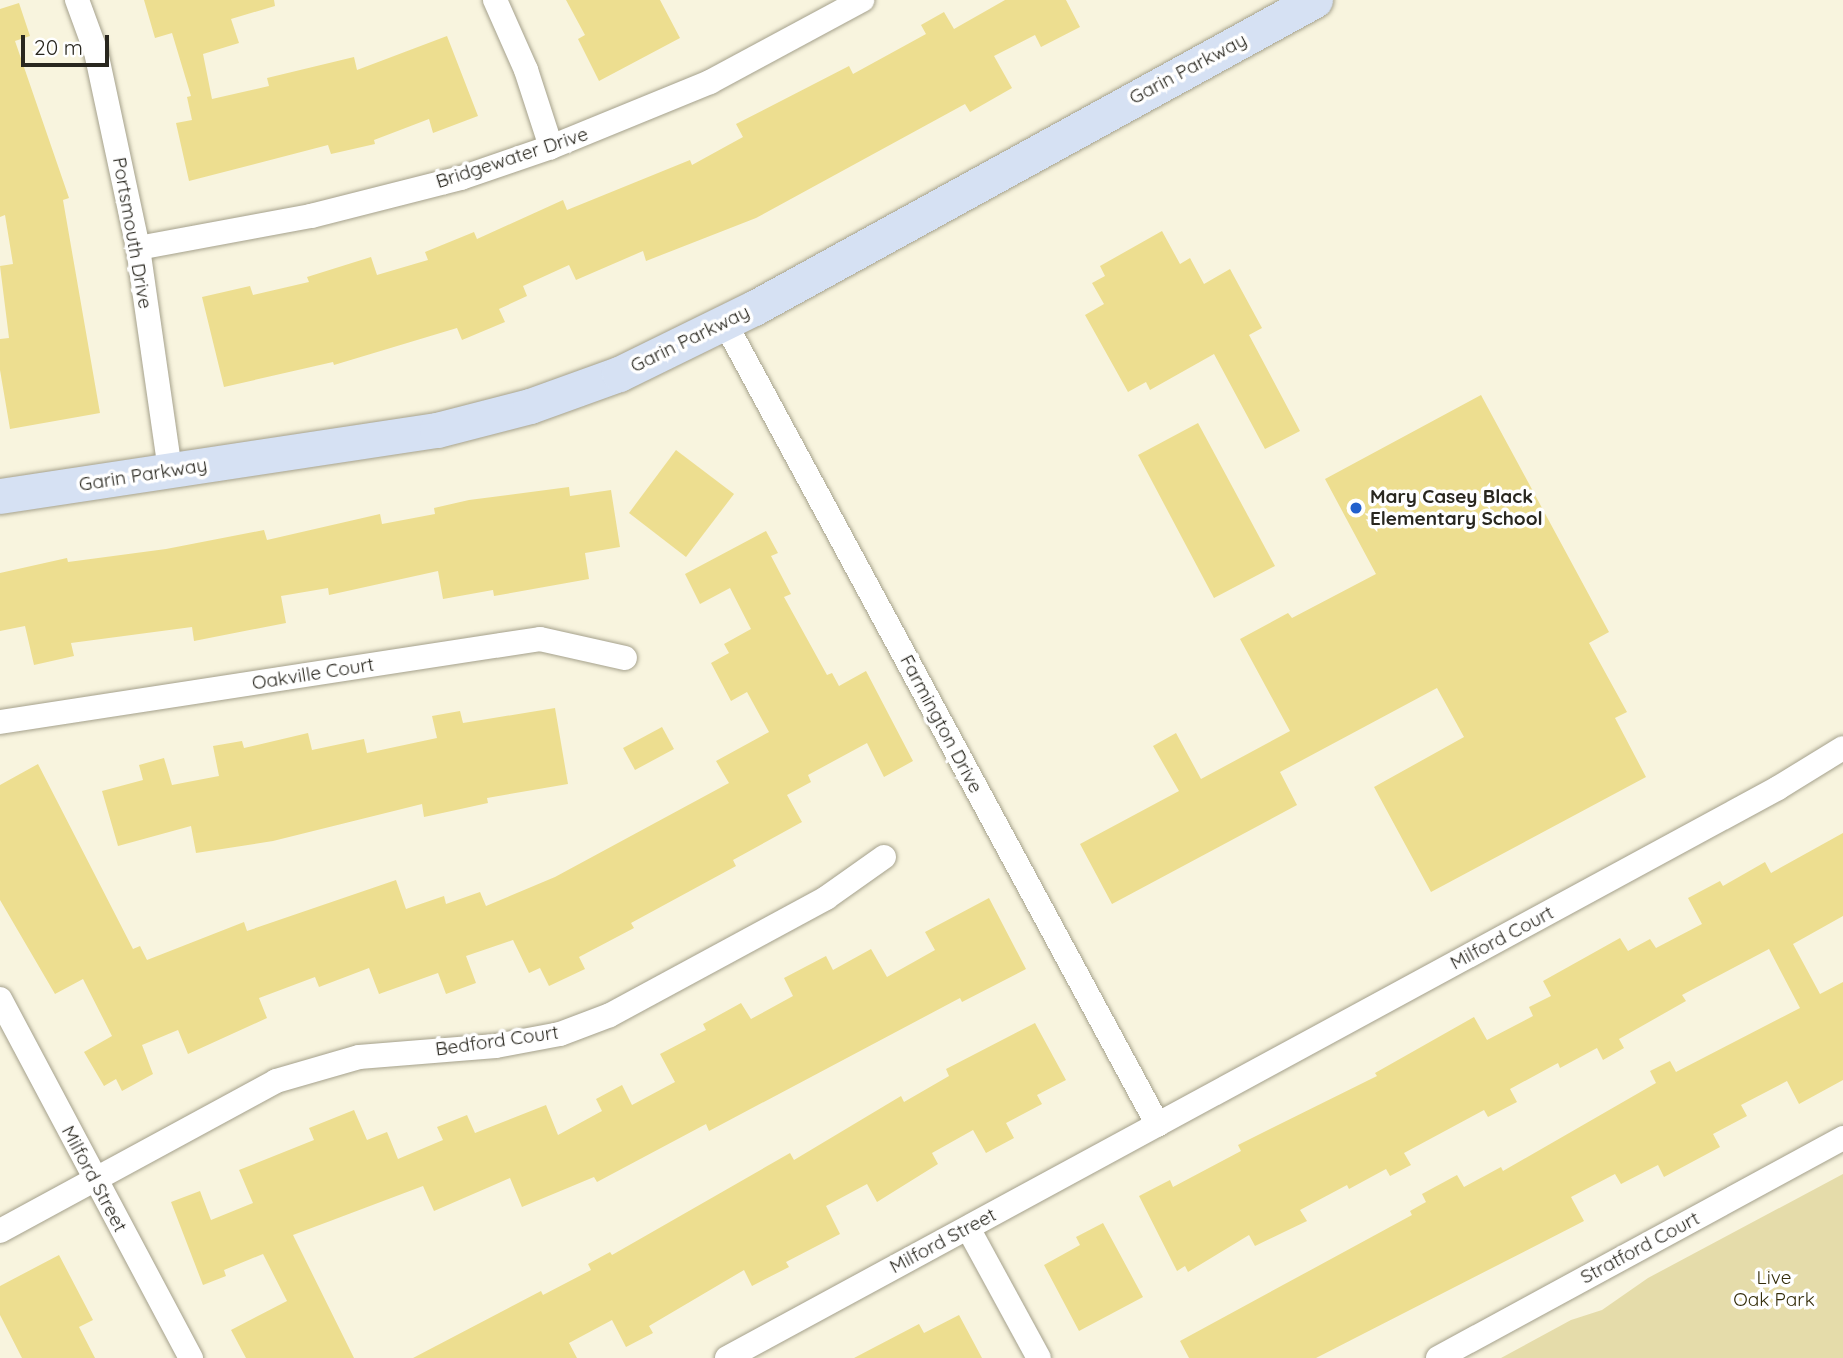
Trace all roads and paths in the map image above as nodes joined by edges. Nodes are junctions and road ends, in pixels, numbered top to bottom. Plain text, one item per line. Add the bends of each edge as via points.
1 (77, 0) edge
2 (495, 0) edge
3 (862, 0) edge
4 (1303, 3) edge
5 (551, 147) junction
6 (138, 248) junction
7 (725, 323) junction
8 (170, 471) junction
9 (0, 496) edge
10 (625, 658) dead end
11 (0, 722) edge
12 (1843, 748) edge
13 (884, 858) dead end
14 (0, 999) edge
15 (1158, 1125) junction
16 (1843, 1138) edge
17 (94, 1180) junction
18 (968, 1228) junction
19 (0, 1231) edge
20 (191, 1358) edge
21 (727, 1358) edge
22 (1039, 1358) edge
23 (1438, 1358) edge

1 - 6 street, Portsmouth Drive via 96,52
2 - 5 street via 526,70
3 - 5 street, Bridgewater Drive via 710,82
4 - 7 street, Garin Parkway
5 - 6 street, Bridgewater Drive via 461,178 311,216
6 - 8 street, Portsmouth Drive
7 - 8 street, Garin Parkway via 619,374 530,406 437,430
7 - 15 street, Farmington Drive
8 - 9 street, Garin Parkway
10 - 11 street, Oakville Court via 540,639
12 - 15 street, Milford Court via 1836,757
13 - 17 street, Bedford Court via 826,898 610,1015 535,1039 323,1065 275,1081
14 - 17 street, Milford Street
15 - 18 street, Milford Street
16 - 23 street, Stratford Court
17 - 19 street, Bedford Court
17 - 20 street, Milford Street
18 - 21 street, Milford Street
18 - 22 street

